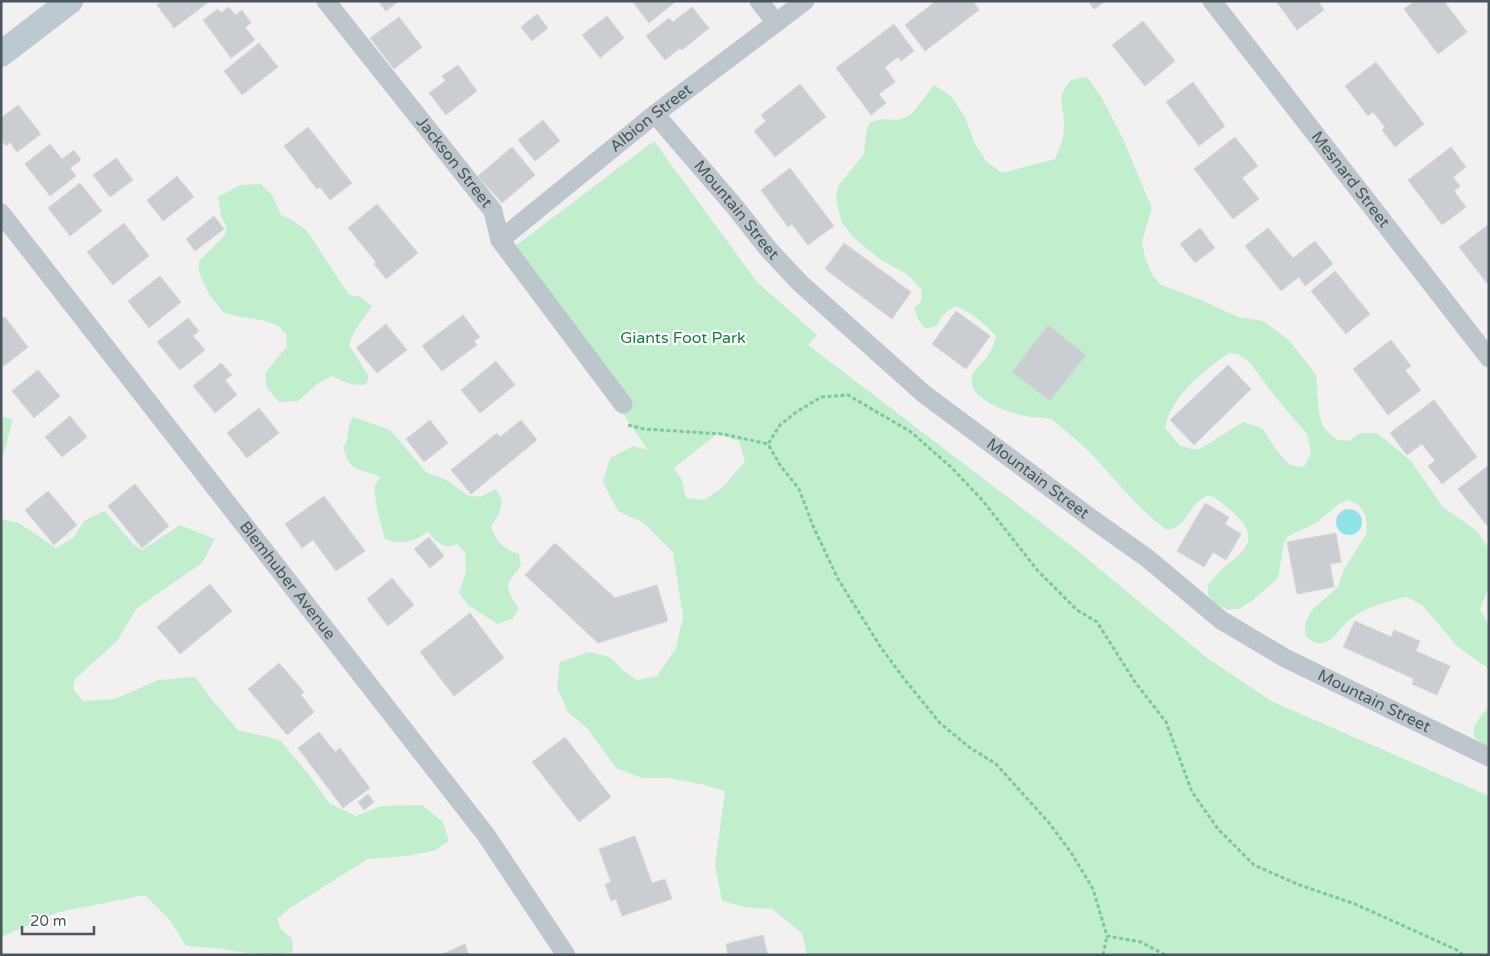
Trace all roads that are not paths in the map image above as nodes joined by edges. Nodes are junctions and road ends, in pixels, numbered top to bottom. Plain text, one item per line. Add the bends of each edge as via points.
1 (70, 1) edge
2 (326, 1) edge
3 (759, 1) edge
4 (805, 1) edge
5 (1212, 1) edge
6 (776, 23) junction
7 (1, 54) edge
8 (655, 114) junction
9 (1, 213) edge
10 (500, 240) junction
11 (1489, 358) edge
12 (623, 404) road end
13 (1489, 757) edge
14 (566, 955) edge

1 - 7 street
2 - 10 street, Jackson Street via 493,211
3 - 6 street
4 - 6 street, Albion Street
5 - 11 street, Mesnard Street
6 - 8 street, Albion Street
8 - 10 street, Albion Street
8 - 13 street, Mountain Street via 800,283 924,394 1147,558 1221,620 1285,658
9 - 14 street, Blemhuber Avenue via 486,834
10 - 12 street, Jackson Street

